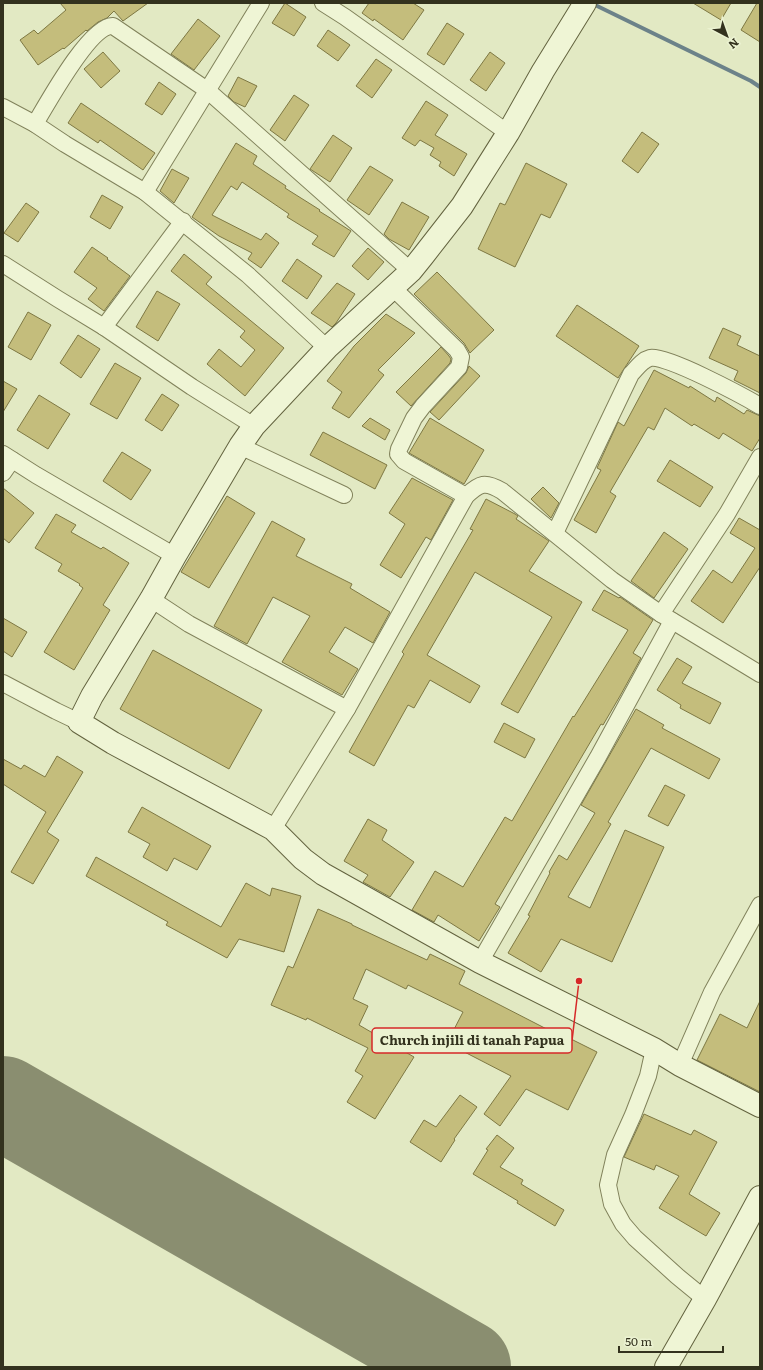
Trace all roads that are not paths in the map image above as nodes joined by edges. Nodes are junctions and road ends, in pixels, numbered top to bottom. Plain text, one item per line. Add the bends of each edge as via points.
1 (261, 3) edge
2 (323, 3) edge
3 (585, 3) edge
4 (207, 90) junction
5 (3, 107) edge
6 (34, 124) junction
7 (508, 133) junction
8 (145, 192) junction
9 (183, 221) junction
10 (3, 264) edge
11 (410, 271) junction
12 (392, 287) junction
13 (104, 326) junction
14 (327, 348) junction
15 (760, 406) edge
16 (254, 426) junction
17 (240, 446) junction
18 (7, 457) edge
19 (760, 457) edge
20 (3, 473) edge
21 (344, 495) dead end
22 (466, 496) junction
23 (555, 533) junction
24 (175, 556) junction
25 (151, 599) junction
26 (667, 618) junction
27 (760, 674) edge
28 (3, 683) edge
29 (347, 708) junction
30 (79, 722) junction
31 (273, 829) junction
32 (760, 905) edge
33 (480, 962) junction
34 (654, 1049) junction
35 (677, 1063) junction
36 (648, 1076) junction
37 (760, 1106) edge
38 (760, 1197) edge
39 (705, 1299) junction
40 (666, 1367) edge

1 - 4 street
2 - 7 street
3 - 7 street
4 - 6 street via 113,26 108,26 93,37 68,70
4 - 8 street
4 - 11 street
5 - 6 street
6 - 8 street
7 - 11 street via 462,206
8 - 9 street
9 - 13 street
9 - 14 street via 248,275
10 - 13 street
11 - 12 street
12 - 14 street
12 - 22 street via 457,350 461,360 459,367 414,418 398,454 404,462
13 - 16 street
14 - 16 street
15 - 23 street via 702,376 664,360 650,358 631,374
16 - 17 street
17 - 21 street
17 - 24 street
18 - 20 street
18 - 24 street
19 - 26 street
22 - 23 street via 479,485 492,485
22 - 29 street
23 - 26 street via 612,580
24 - 25 street
25 - 29 street via 207,634
25 - 30 street
26 - 27 street
26 - 33 street via 598,757
28 - 30 street
29 - 31 street
30 - 31 street
31 - 33 street via 303,859 323,874
32 - 35 street via 712,992
33 - 34 street
34 - 35 street
34 - 36 street
35 - 36 street
35 - 37 street
36 - 39 street via 615,1155 608,1185 612,1204 623,1224 635,1238
38 - 39 street
39 - 40 street

